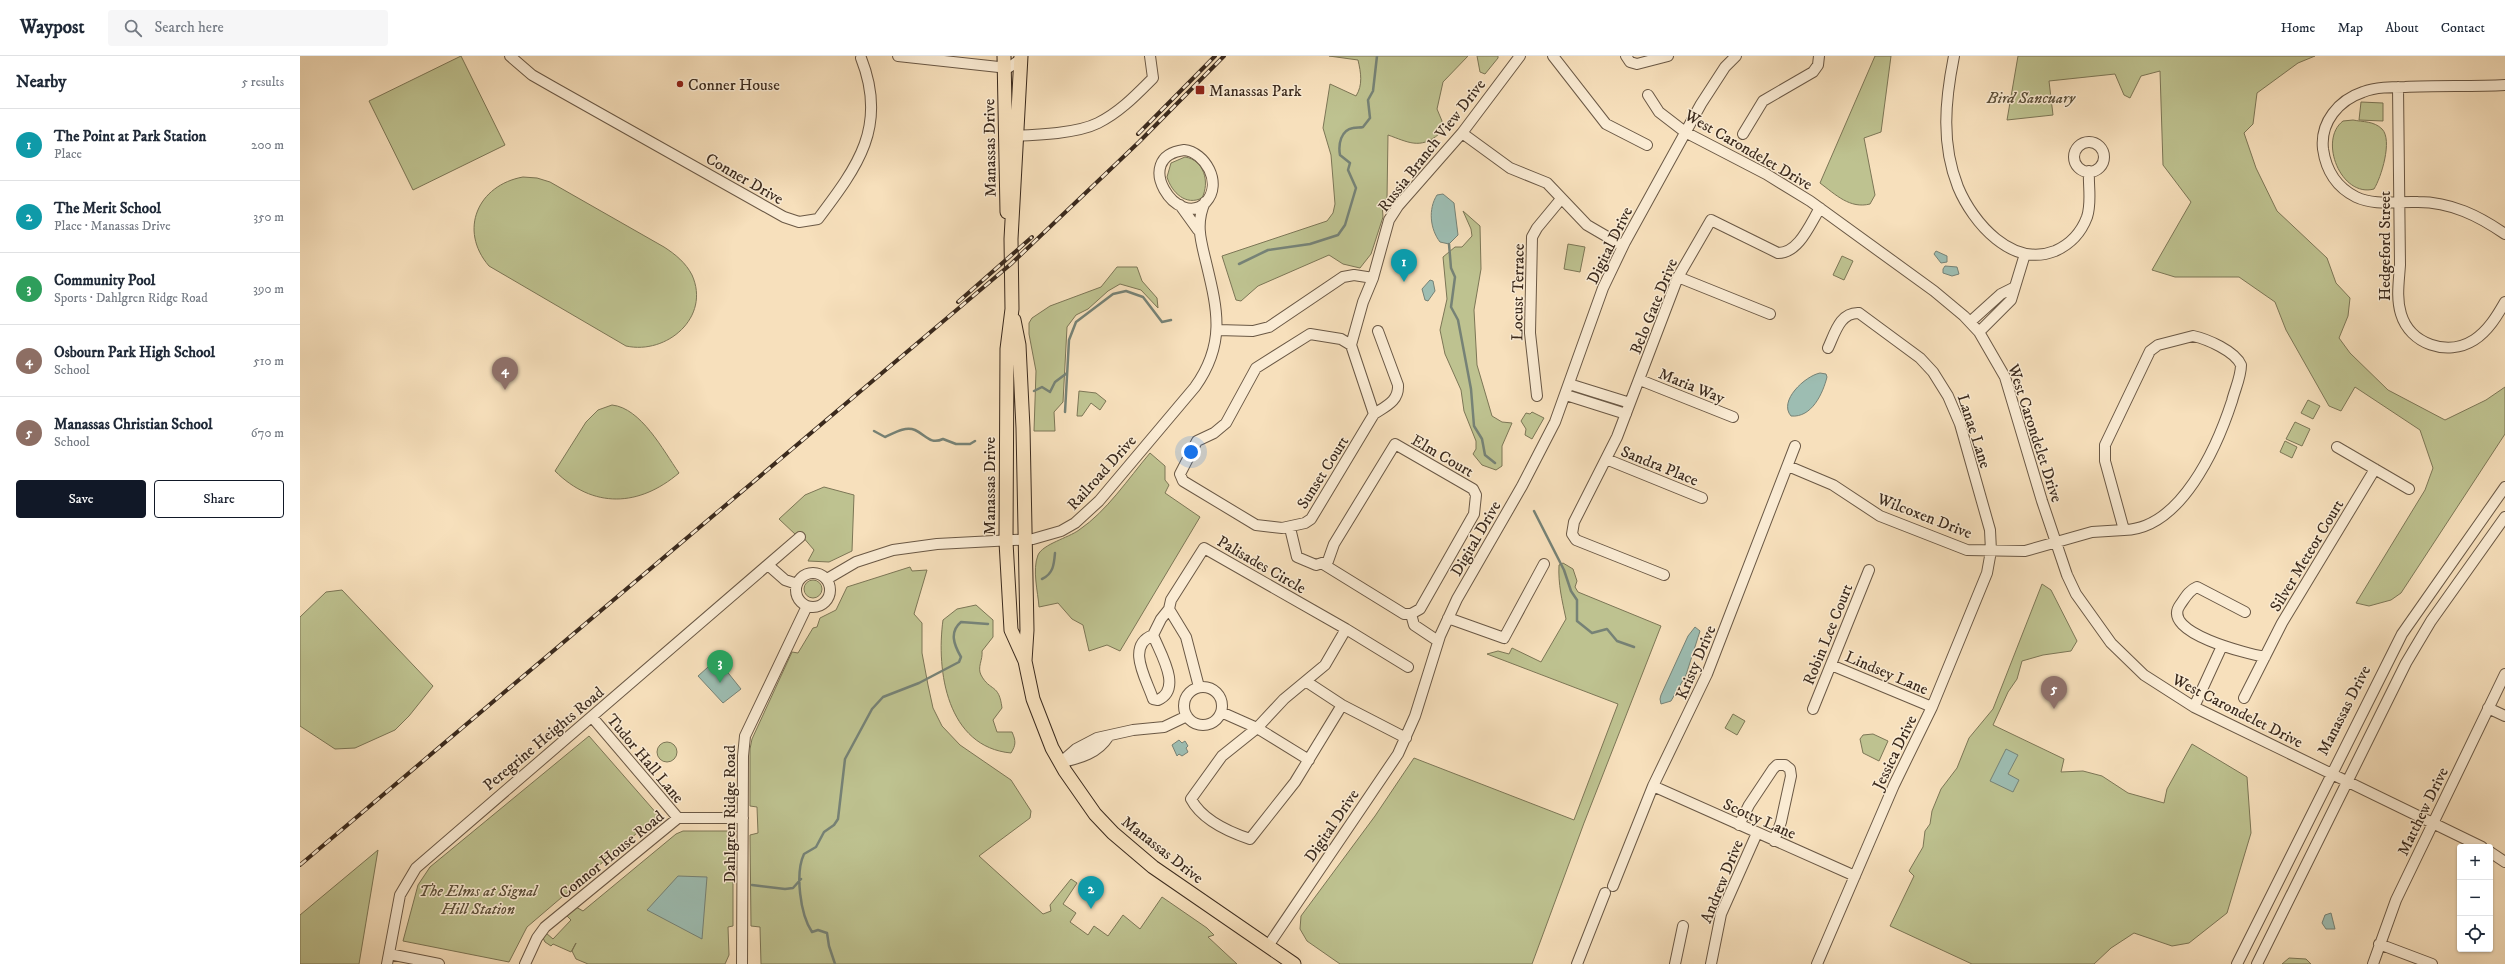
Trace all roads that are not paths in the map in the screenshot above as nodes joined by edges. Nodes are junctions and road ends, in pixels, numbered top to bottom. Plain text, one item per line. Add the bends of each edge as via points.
1 (510, 56) edge
2 (898, 56) edge
3 (1150, 56) edge
4 (1520, 56) edge
5 (1553, 56) edge
6 (1626, 56) edge
7 (1668, 56) edge
8 (1736, 56) edge
9 (1819, 56) edge
10 (1954, 56) edge
11 (1021, 57) edge
12 (861, 58) dead end
13 (1004, 62) edge
14 (2505, 85) edge
15 (2398, 87) junction
16 (1648, 95) dead end
17 (1685, 132) junction
18 (1462, 133) junction
19 (1743, 134) dead end
20 (1012, 136) junction
21 (1647, 145) dead end
22 (2088, 171) dead end
23 (1562, 199) junction
24 (1206, 202) junction
25 (2400, 203) junction
26 (1180, 205) junction
27 (1820, 208) junction
28 (1198, 230) junction
29 (2505, 234) edge
30 (1623, 246) junction
31 (2025, 254) junction
32 (1678, 277) junction
33 (1373, 278) junction
34 (2013, 288) junction
35 (2505, 302) edge
36 (1012, 309) junction
37 (1770, 314) dead end
38 (1970, 322) junction
39 (1218, 330) junction
40 (1378, 331) dead end
41 (1979, 332) junction
42 (1351, 345) junction
43 (1828, 348) dead end
44 (1640, 380) junction
45 (1569, 384) junction
46 (1566, 395) junction
47 (1537, 396) dead end
48 (1630, 403) junction
49 (1374, 414) junction
50 (1626, 414) junction
51 (1733, 417) dead end
52 (1795, 446) dead end
53 (2337, 447) dead end
54 (1606, 460) junction
55 (1788, 466) junction
56 (2375, 470) junction
57 (2505, 487) edge
58 (2409, 489) dead end
59 (1702, 498) dead end
60 (2505, 516) edge
61 (1290, 528) junction
62 (2124, 530) junction
63 (800, 536) dead end
64 (1025, 539) junction
65 (1006, 540) junction
66 (2056, 543) junction
67 (1991, 551) junction
68 (1323, 564) junction
69 (1544, 564) dead end
70 (768, 565) junction
71 (1870, 570) dead end
72 (1664, 575) dead end
73 (827, 579) junction
74 (797, 584) junction
75 (807, 606) junction
76 (1169, 609) junction
77 (2245, 612) dead end
78 (1411, 614) junction
79 (1448, 618) junction
80 (1346, 629) junction
81 (1153, 635) junction
82 (1438, 641) junction
83 (2222, 646) junction
84 (2265, 657) junction
85 (1025, 661) junction
86 (1831, 665) junction
87 (1408, 667) dead end
88 (2505, 674) edge
89 (1307, 682) junction
90 (1199, 687) junction
91 (2244, 698) dead end
92 (1342, 705) junction
93 (1932, 707) junction
94 (2194, 707) junction
95 (2488, 708) junction
96 (1813, 710) dead end
97 (1221, 712) junction
98 (1187, 716) junction
99 (2505, 716) edge
100 (592, 717) junction
101 (1257, 728) junction
102 (1406, 738) junction
103 (1309, 760) junction
104 (1060, 763) junction
105 (2331, 773) junction
106 (2348, 781) junction
107 (1653, 786) junction
108 (678, 818) junction
109 (743, 818) junction
110 (2433, 822) junction
111 (1739, 825) junction
112 (1757, 833) junction
113 (1774, 840) junction
114 (2476, 844) edge
115 (2493, 854) edge
116 (2505, 862) edge
117 (1855, 876) junction
118 (1683, 926) dead end
119 (2379, 944) junction
120 (1268, 946) junction
121 (388, 959) edge
122 (439, 964) edge
123 (525, 964) edge
124 (742, 964) edge
125 (1294, 964) edge
126 (1577, 964) edge
127 (1675, 964) edge
128 (1711, 964) edge
129 (1818, 964) edge
130 (2237, 964) edge
131 (2257, 964) edge
132 (2373, 964) edge
133 (2432, 964) edge

1 - 12 street, Conner Drive via 532,75 553,88 784,217 799,222 818,219 850,174 870,131 873,104
2 - 13 street via 951,62
3 - 20 street via 1153,78 1129,102 1107,118 1078,129
4 - 18 street, Russia Branch View Drive
5 - 21 street via 1606,124
6 - 7 street via 1630,62 1637,64
8 - 17 street, Digital Drive via 1713,84
9 - 19 street via 1818,65 1813,72 1763,101
10 - 31 street via 1948,88 1946,126 1948,153 1958,186 1973,214 1988,231 2002,244
11 - 13 street via 1011,68
11 - 20 main road, Manassas Drive
13 - 20 main road, Manassas Drive
14 - 15 street
15 - 25 street, Hedgeford Street
15 - 25 street via 2364,91 2345,101 2330,117 2323,145 2329,170 2339,186 2368,201
16 - 17 street, West Carondelet Drive via 1659,112
17 - 27 street, West Carondelet Drive via 1766,174
17 - 30 street, Digital Drive
18 - 23 street via 1510,168 1547,183
18 - 33 street, Russia Branch View Drive via 1398,206 1389,220
20 - 36 main road, Manassas Drive
22 - 31 street via 2087,215 2074,239 2050,253
23 - 30 street via 1587,225
23 - 47 street, Locust Terrace via 1532,237 1530,334
24 - 26 street via 1193,208
24 - 26 street, Railroad Drive via 1212,180 1209,170 1196,153 1184,150 1167,157 1159,175 1165,192
24 - 28 street, Railroad Drive via 1201,212
25 - 29 street via 2447,205 2480,218
25 - 35 street, Hedgeford Street via 2398,304 2404,322 2416,337 2433,346 2441,347 2467,343 2491,324
26 - 28 street, Railroad Drive
27 - 32 street, Belo Gate Drive via 1795,246 1787,253 1778,253 1711,220
27 - 38 street, West Carondelet Drive via 1934,291
28 - 39 street, Railroad Drive via 1216,302
30 - 45 street, Digital Drive via 1603,288
31 - 34 street via 2022,269
32 - 37 street
32 - 44 street, Belo Gate Drive via 1661,316
33 - 39 street via 1354,275 1343,277 1269,327 1253,331
33 - 42 street via 1363,302
34 - 38 street via 2001,294
34 - 41 street via 2008,305
36 - 64 main road, Manassas Drive via 1018,345
36 - 65 main road, Manassas Drive via 1007,349
38 - 41 street, West Carondelet Drive
39 - 64 street, Railroad Drive via 1215,347 1202,377 1099,501 1075,523 1048,535
40 - 49 street via 1398,385 1398,392 1396,398
41 - 66 street, West Carondelet Drive via 2005,377
42 - 49 street
42 - 61 street, Sunset Court via 1341,339 1310,334 1256,368 1226,423 1197,441 1180,474 1183,481 1250,522 1273,528
43 - 67 street, Lanae Lane via 1844,318 1852,313 1859,313 1920,358 1933,372 1948,396 1960,424 1990,530
44 - 48 street, Belo Gate Drive
44 - 51 street, Maria Way
45 - 46 street, Digital Drive
45 - 48 street
46 - 50 street
46 - 79 street, Digital Drive via 1541,451
48 - 50 street, Belo Gate Drive
49 - 61 street, Sunset Court via 1311,519
50 - 54 street, Belo Gate Drive
52 - 55 street, Kristy Drive
53 - 56 street
54 - 59 street, Sandra Place
54 - 72 street, Belo Gate Drive via 1574,522 1574,537
55 - 67 street, Wilcoxen Drive via 1833,485 1864,508 1889,521 1955,546
55 - 107 street, Kristy Drive via 1707,674
56 - 58 street
56 - 84 street, Silver Meteor Court via 2303,587
57 - 105 street, Manassas Drive via 2402,634
60 - 106 street via 2418,642
61 - 68 street via 1297,557 1306,563
62 - 62 street, Wilcoxen Drive via 2105,461 2105,445 2150,351 2158,345 2185,337 2200,338 2235,356 2241,365 2224,426 2187,493 2156,521 2137,530
62 - 66 street, Wilcoxen Drive via 2092,532
63 - 70 street, Peregrine Heights Road
64 - 65 street, Railroad Drive
64 - 85 main road, Manassas Drive
65 - 73 street, Railroad Drive via 937,544 893,550 856,562
65 - 85 main road, Manassas Drive via 1012,630
66 - 67 street, Wilcoxen Drive via 2026,551
66 - 94 street, West Carondelet Drive via 2076,594 2097,626 2123,656 2144,675
67 - 93 street, Jessica Drive via 1987,573
68 - 78 street via 1404,614
68 - 78 street, Elm Court via 1328,561 1334,544 1395,444 1473,489 1476,495 1474,514 1420,609
69 - 79 street via 1504,638
70 - 74 street via 785,580
70 - 100 street, Peregrine Heights Road
71 - 86 street, Robin Lee Court
73 - 74 street via 820,574 809,573 802,576
73 - 75 street via 831,590 827,601 818,606
74 - 75 street via 796,596
75 - 109 street, Dahlgren Ridge Road via 745,736
76 - 80 street, Palisades Circle via 1171,600 1204,548
76 - 81 street, Palisades Circle
76 - 90 street via 1186,637
77 - 83 street, Silver Meteor Court via 2197,587 2190,591 2179,607 2178,613 2182,623 2204,639
78 - 82 street via 1414,625
79 - 82 street, Digital Drive
80 - 87 street, Palisades Circle
80 - 89 street via 1325,665
81 - 81 street, Palisades Circle via 1168,673 1170,688 1166,697 1158,700 1153,699 1138,657 1140,645
82 - 102 street, Digital Drive
83 - 84 street, Silver Meteor Court
83 - 94 street
84 - 91 street, Silver Meteor Court
85 - 104 main road, Manassas Drive via 1033,699
86 - 93 street, Lindsey Lane
86 - 96 street, Robin Lee Court
88 - 95 street, Matthew Drive
89 - 92 street
89 - 101 street via 1284,699
90 - 97 street via 1210,688 1219,695
90 - 98 street via 1185,698 1184,709
92 - 102 street
92 - 103 street
93 - 117 street, Jessica Drive via 1894,785
94 - 105 street, West Carondelet Drive
95 - 99 street
95 - 110 street, Matthew Drive
97 - 98 street via 1218,718 1208,724 1195,723
97 - 101 street
98 - 104 street via 1164,726 1124,731 1097,738 1076,749
100 - 108 street, Tudor Hall Lane
100 - 121 street, Peregrine Heights Road via 416,868 400,895
101 - 103 street
101 - 103 street via 1222,756 1191,799 1194,806 1208,818 1230,832 1250,840
102 - 120 street, Digital Drive via 1398,754
104 - 120 main road, Manassas Drive via 1095,814 1135,852
105 - 106 street, West Carondelet Drive
105 - 130 street, Manassas Drive
106 - 110 street, West Carondelet Drive
106 - 131 street
107 - 111 street, Scotty Lane
107 - 126 street, Kristy Drive
108 - 109 street, Connor House Road
108 - 123 street, Connor House Road via 545,927
109 - 124 street, Dahlgren Ridge Road
110 - 114 street, West Carondelet Drive
110 - 119 street, Matthew Drive via 2396,900
111 - 112 street, Scotty Lane
111 - 113 street, Andrew Drive via 1773,769 1777,765 1786,765 1791,776 1781,822
112 - 113 street, Scotty Lane
112 - 128 street, Andrew Drive via 1721,914
113 - 117 street, Scotty Lane
115 - 116 street
117 - 129 street, Jessica Drive
118 - 127 street
119 - 132 street, Matthew Drive
119 - 133 street
120 - 125 main road, Manassas Drive
121 - 122 street

